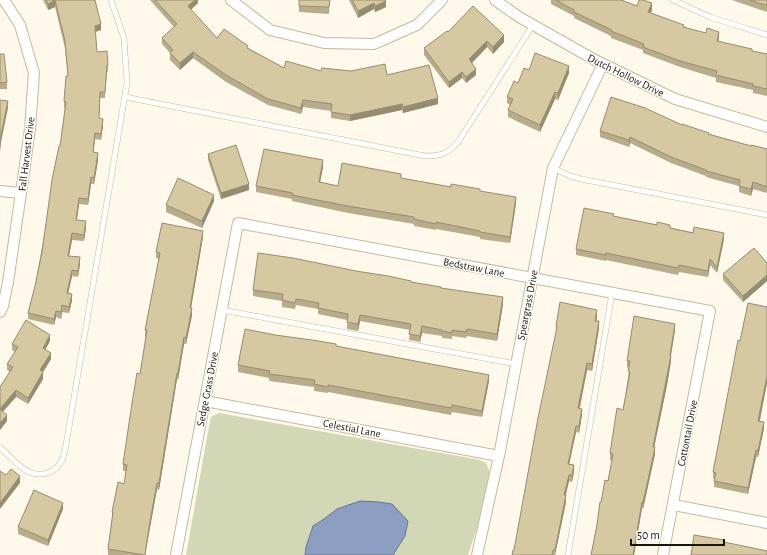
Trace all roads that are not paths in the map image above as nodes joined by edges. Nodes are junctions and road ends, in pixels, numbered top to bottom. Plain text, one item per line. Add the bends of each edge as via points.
1 (4, 0) edge
2 (110, 0) edge
3 (231, 0) edge
4 (442, 0) edge
5 (495, 0) edge
6 (673, 0) edge
7 (533, 25) junction
8 (767, 35) edge
9 (603, 64) junction
10 (125, 97) junction
11 (767, 127) edge
12 (553, 168) junction
13 (0, 191) edge
14 (21, 193) junction
15 (767, 215) edge
16 (238, 223) joint
17 (532, 278) junction
18 (4, 282) edge
19 (612, 293) junction
20 (222, 310) junction
21 (710, 311) joint
22 (0, 312) edge
23 (516, 364) junction
24 (205, 401) junction
25 (0, 447) edge
26 (499, 456) junction
27 (674, 505) junction
28 (767, 523) edge
29 (176, 555) edge
30 (477, 555) edge
31 (568, 555) edge
32 (664, 555) edge

1 - 14 street, Fall Harvest Drive via 20,25 34,73 30,129
2 - 10 lane via 124,38 127,83
3 - 4 street via 270,30 324,43 374,44 417,25
5 - 7 street, Dutch Hollow Drive
6 - 8 lane via 710,17
7 - 9 street, Dutch Hollow Drive
7 - 10 lane via 458,142 450,151 441,155 425,156
9 - 11 street, Dutch Hollow Drive via 675,99
9 - 12 street, Speargrass Drive
10 - 25 lane via 62,460 52,472 30,472
12 - 15 lane via 581,179
12 - 17 street, Speargrass Drive
13 - 14 street
14 - 18 street, Fall Harvest Drive
16 - 17 street, Bedstraw Lane
16 - 20 street, Sedge Grass Drive
17 - 19 street, Bedstraw Lane
17 - 23 street, Speargrass Drive
18 - 22 street, Fall Harvest Drive via 3,306
19 - 21 street, Bedstraw Lane
19 - 31 lane
20 - 23 lane
20 - 24 street, Sedge Grass Drive
21 - 27 street, Cottontail Drive
23 - 26 street, Speargrass Drive
24 - 26 street, Celestial Lane
24 - 29 street, Sedge Grass Drive
26 - 30 street, Speargrass Drive
27 - 28 street
27 - 32 street, Cottontail Drive

